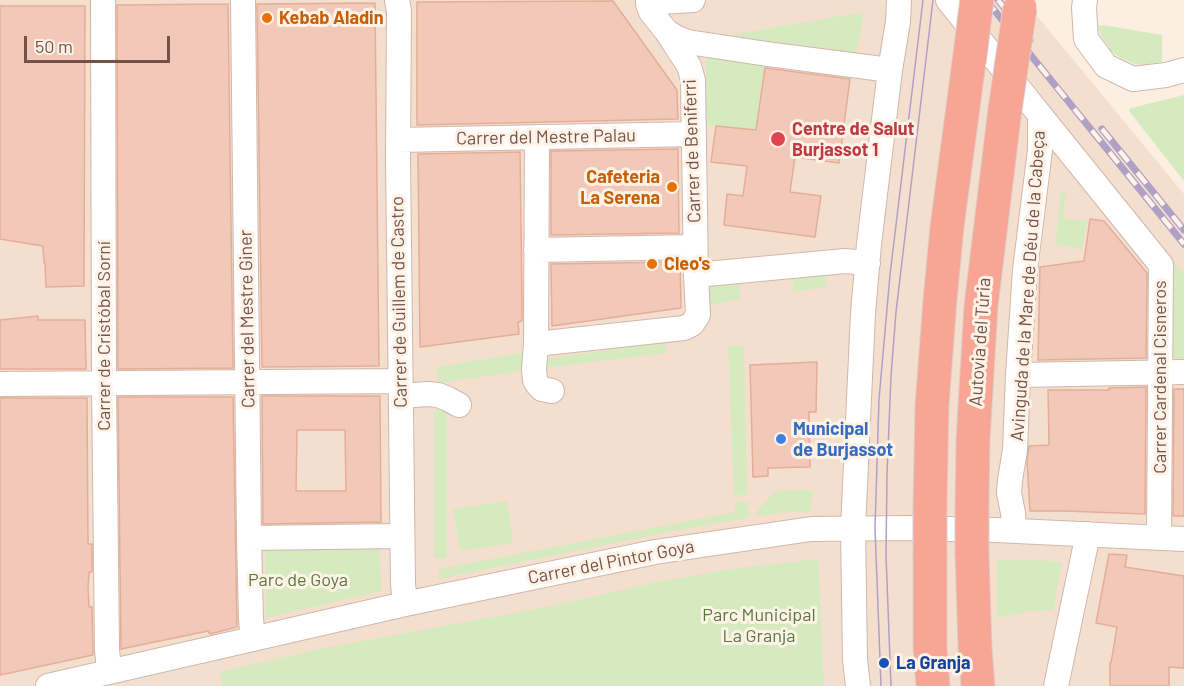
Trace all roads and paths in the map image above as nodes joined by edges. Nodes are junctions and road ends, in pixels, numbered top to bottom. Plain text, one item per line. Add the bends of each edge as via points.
1 (103, 0) edge
2 (243, 0) edge
3 (397, 0) edge
4 (693, 0) edge
5 (948, 0) edge
6 (978, 0) edge
7 (1085, 0) edge
8 (648, 3) edge
9 (1021, 4) edge
10 (897, 7) edge
11 (667, 32) junction
12 (890, 70) junction
13 (1184, 70) edge
14 (1040, 115) junction
15 (694, 134) junction
16 (537, 137) junction
17 (398, 140) junction
18 (695, 247) junction
19 (536, 250) junction
20 (868, 263) junction
21 (696, 275) junction
22 (536, 344) junction
23 (1172, 372) edge
24 (1018, 375) junction
25 (247, 381) junction
26 (0, 384) edge
27 (104, 384) junction
28 (401, 388) junction
29 (552, 391) dead end
30 (459, 405) dead end
31 (853, 528) junction
32 (1014, 530) junction
33 (1088, 534) junction
34 (402, 536) junction
35 (1159, 537) junction
36 (249, 538) junction
37 (1184, 539) edge
38 (405, 604) junction
39 (253, 639) junction
40 (109, 671) junction
41 (48, 686) edge
42 (858, 686) edge
43 (933, 686) edge
44 (978, 686) edge
45 (1056, 686) edge

1 - 27 street, Carrer de Cristóbal Sorní
2 - 25 street, Carrer del Mestre Giner
3 - 17 street, Carrer de Guillem de Castro
4 - 8 street
5 - 14 street, Avinguda de la Mare de Déu de la Cabeça
6 - 43 highway, bridge via 947,227 932,405
7 - 13 street via 1086,39 1106,66 1133,79
8 - 11 street, Carrer de Beniferri
9 - 44 highway, Autovia del Túria, bridge via 981,306 972,506
10 - 12 street
11 - 12 street via 688,42
11 - 15 street, Carrer de Beniferri via 693,80
12 - 20 street
14 - 23 street, Carrer Cardenal Cisneros via 1161,265
14 - 24 street, Avinguda de la Mare de Déu de la Cabeça
15 - 16 street, Carrer del Mestre Palau
15 - 18 street, Carrer de Beniferri
16 - 17 street, Carrer del Mestre Palau
16 - 19 street
17 - 28 street, Carrer de Guillem de Castro
18 - 19 street
18 - 21 street, Carrer de Beniferri
19 - 22 street
20 - 21 street via 845,261
20 - 31 street
21 - 22 street, Carrer de Beniferri via 698,315 684,328
22 - 29 street via 535,380 542,389
23 - 24 street
23 - 35 street, Carrer Cardenal Cisneros
24 - 32 street, Avinguda de la Mare de Déu de la Cabeça via 1016,450 1010,480
25 - 27 street
25 - 28 street
25 - 36 street, Carrer del Mestre Giner
26 - 27 street
27 - 40 street, Carrer de Cristóbal Sorní
28 - 30 street
28 - 34 street, Carrer de Guillem de Castro
31 - 32 street, Carrer del Pintor Goya
31 - 38 street, Carrer del Pintor Goya via 811,529 655,552
31 - 42 street
32 - 33 street, Carrer del Pintor Goya
33 - 35 street, Carrer del Pintor Goya
33 - 45 street
34 - 36 street
34 - 38 street, Carrer de Guillem de Castro
35 - 37 street, Carrer del Pintor Goya
36 - 39 street, Carrer del Mestre Giner
38 - 39 street, Carrer del Pintor Goya
39 - 40 street, Carrer del Pintor Goya
40 - 41 street, Carrer del Pintor Goya

